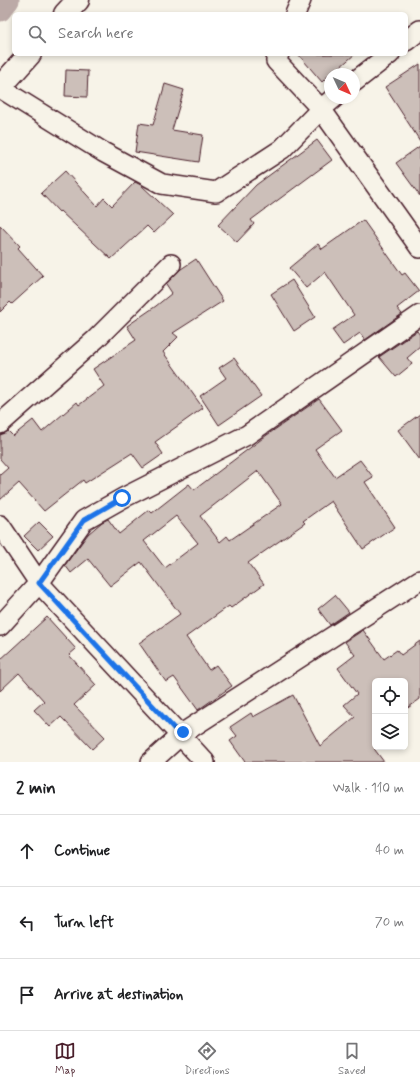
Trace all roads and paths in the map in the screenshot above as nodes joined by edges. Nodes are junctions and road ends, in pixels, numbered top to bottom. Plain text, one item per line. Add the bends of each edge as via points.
1 (78, 0) edge
2 (301, 0) edge
3 (67, 12) edge
4 (296, 12) edge
5 (420, 30) edge
6 (408, 39) edge
7 (28, 56) edge
8 (278, 56) edge
9 (387, 56) edge
10 (360, 77) edge
11 (0, 87) edge
12 (324, 100) edge
13 (327, 104) edge
14 (329, 104) edge
15 (420, 248) edge
16 (171, 264) dead end
17 (420, 315) edge
18 (0, 424) edge
19 (0, 525) edge
20 (420, 580) edge
21 (39, 583) junction
22 (0, 626) edge
23 (180, 735) junction
24 (152, 762) edge
25 (205, 762) edge

1 - 3 street
2 - 4 street
5 - 6 street
7 - 11 street
8 - 12 street via 276,61
9 - 10 street
11 - 13 street via 103,152 162,184 216,192 282,149
14 - 15 street
16 - 18 street via 96,339
17 - 21 street via 247,435 84,520
19 - 21 street
20 - 23 street
21 - 22 street
21 - 23 street
23 - 24 street
23 - 25 street

